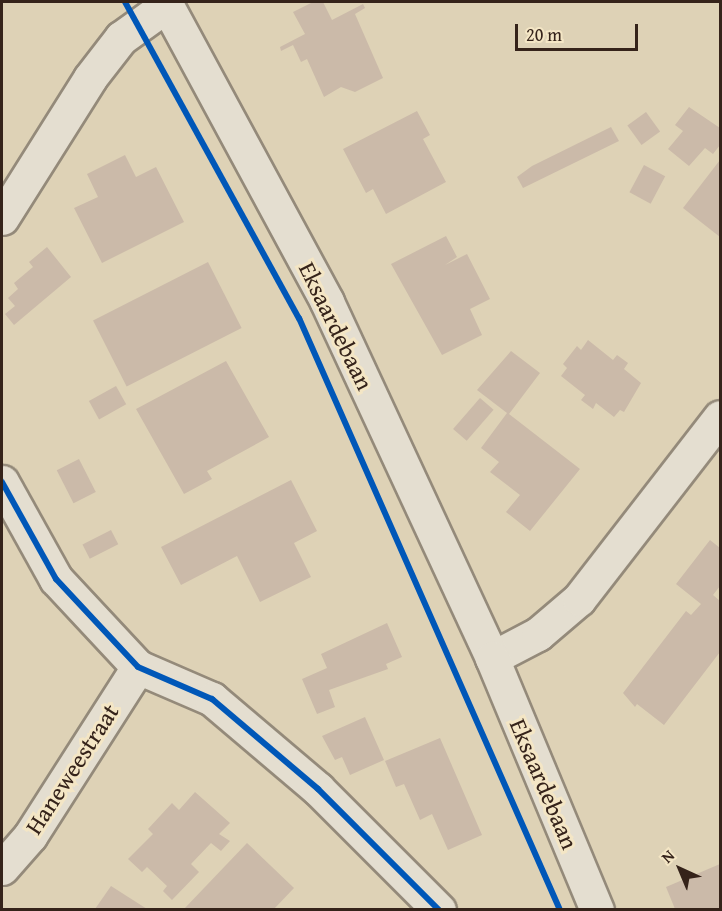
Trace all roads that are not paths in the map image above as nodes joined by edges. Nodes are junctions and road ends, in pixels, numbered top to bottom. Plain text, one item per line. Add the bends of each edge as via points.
1 (166, 3) edge
2 (2, 218) edge
3 (720, 417) edge
4 (2, 482) edge
5 (492, 658) junction
6 (138, 668) junction
7 (2, 868) edge
8 (439, 909) edge
9 (597, 909) edge

1 - 2 street via 121,38 90,78
1 - 5 street, Eksaardebaan via 327,302
3 - 5 street via 579,600 538,634
4 - 6 street via 56,579
5 - 9 street, Eksaardebaan
6 - 7 street, Haneweestraat via 30,836
6 - 8 street via 212,699 318,789

